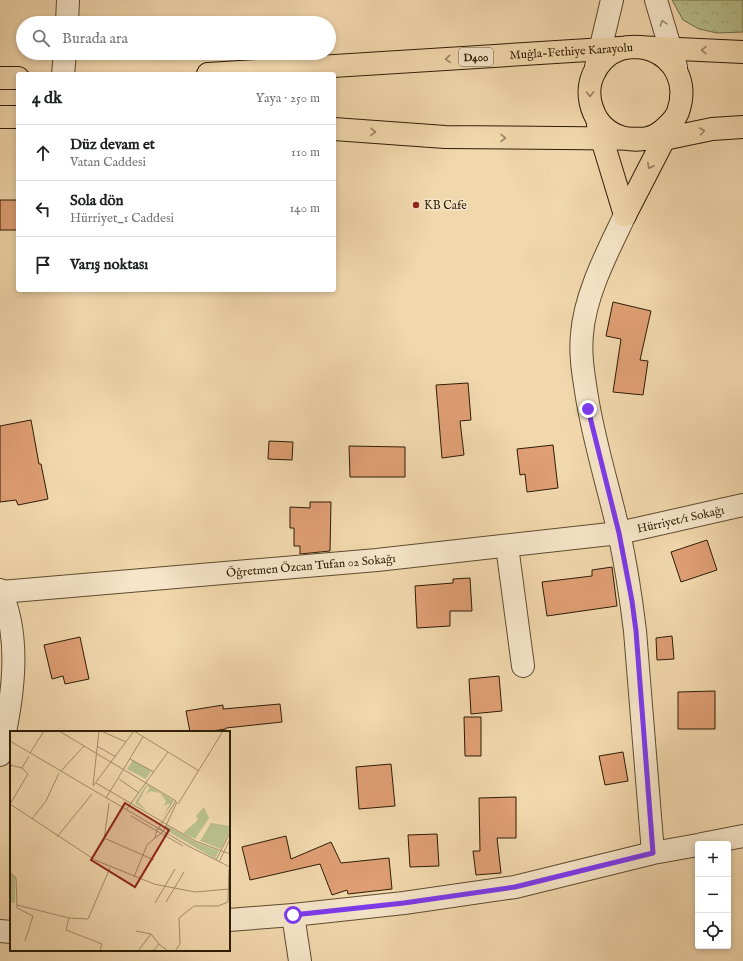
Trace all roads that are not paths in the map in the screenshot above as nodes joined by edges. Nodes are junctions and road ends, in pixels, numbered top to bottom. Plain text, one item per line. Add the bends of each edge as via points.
1 (68, 0) edge
2 (612, 0) edge
3 (656, 0) edge
4 (67, 16) edge
5 (636, 47) junction
6 (670, 48) junction
7 (600, 49) junction
8 (743, 52) edge
9 (64, 60) edge
10 (63, 72) edge
11 (239, 72) edge
12 (594, 73) junction
13 (678, 74) junction
14 (0, 78) edge
15 (16, 78) edge
16 (595, 115) junction
17 (0, 117) edge
18 (16, 117) edge
19 (674, 119) junction
20 (743, 127) edge
21 (336, 129) edge
22 (602, 139) junction
23 (633, 140) junction
24 (664, 140) junction
25 (625, 215) junction
26 (743, 505) edge
27 (619, 533) junction
28 (507, 546) junction
29 (1, 591) edge
30 (523, 666) dead end
31 (0, 755) edge
32 (743, 836) edge
33 (717, 841) edge
34 (695, 846) edge
35 (653, 853) junction
36 (293, 915) junction
37 (230, 920) edge
38 (0, 931) edge
39 (10, 932) edge
40 (300, 961) edge

1 - 4 street
2 - 7 street
6 -> 3 street
5 - 6 highway, Muğla-Fethiye Karayolu / D400
5 - 7 highway, Muğla-Fethiye Karayolu / D400
5 - 12 highway via 622,49 608,56
5 - 13 highway via 651,49 664,56
8 -> 6 highway, Muğla-Fethiye Karayolu / D400
6 - 13 street
7 -> 11 highway, Muğla-Fethiye Karayolu / D400
7 - 12 street
9 - 10 street
12 -> 16 highway via 589,94
13 - 19 highway via 682,97
14 - 15 highway
16 - 22 highway
16 - 23 highway via 611,132
17 - 18 highway
19 - 23 highway via 656,135
19 - 24 highway
24 -> 20 highway via 712,129
21 -> 22 highway via 445,137
22 - 23 highway
22 - 25 highway
23 - 24 highway
24 -> 25 highway
25 - 27 street via 594,284 582,333 581,361 588,409
26 - 27 street, Hürriyet/1 Sokağı
27 - 28 street, Öğretmen Özcan Tufan 02 Sokağı
27 - 35 street via 636,631
28 - 29 street, Öğretmen Özcan Tufan 02 Sokağı via 377,560
28 - 30 street
29 - 31 street via 12,631 13,655 9,711
32 - 33 street
34 - 35 street
35 - 36 street via 515,887
36 - 37 street
36 - 40 street
38 - 39 street

